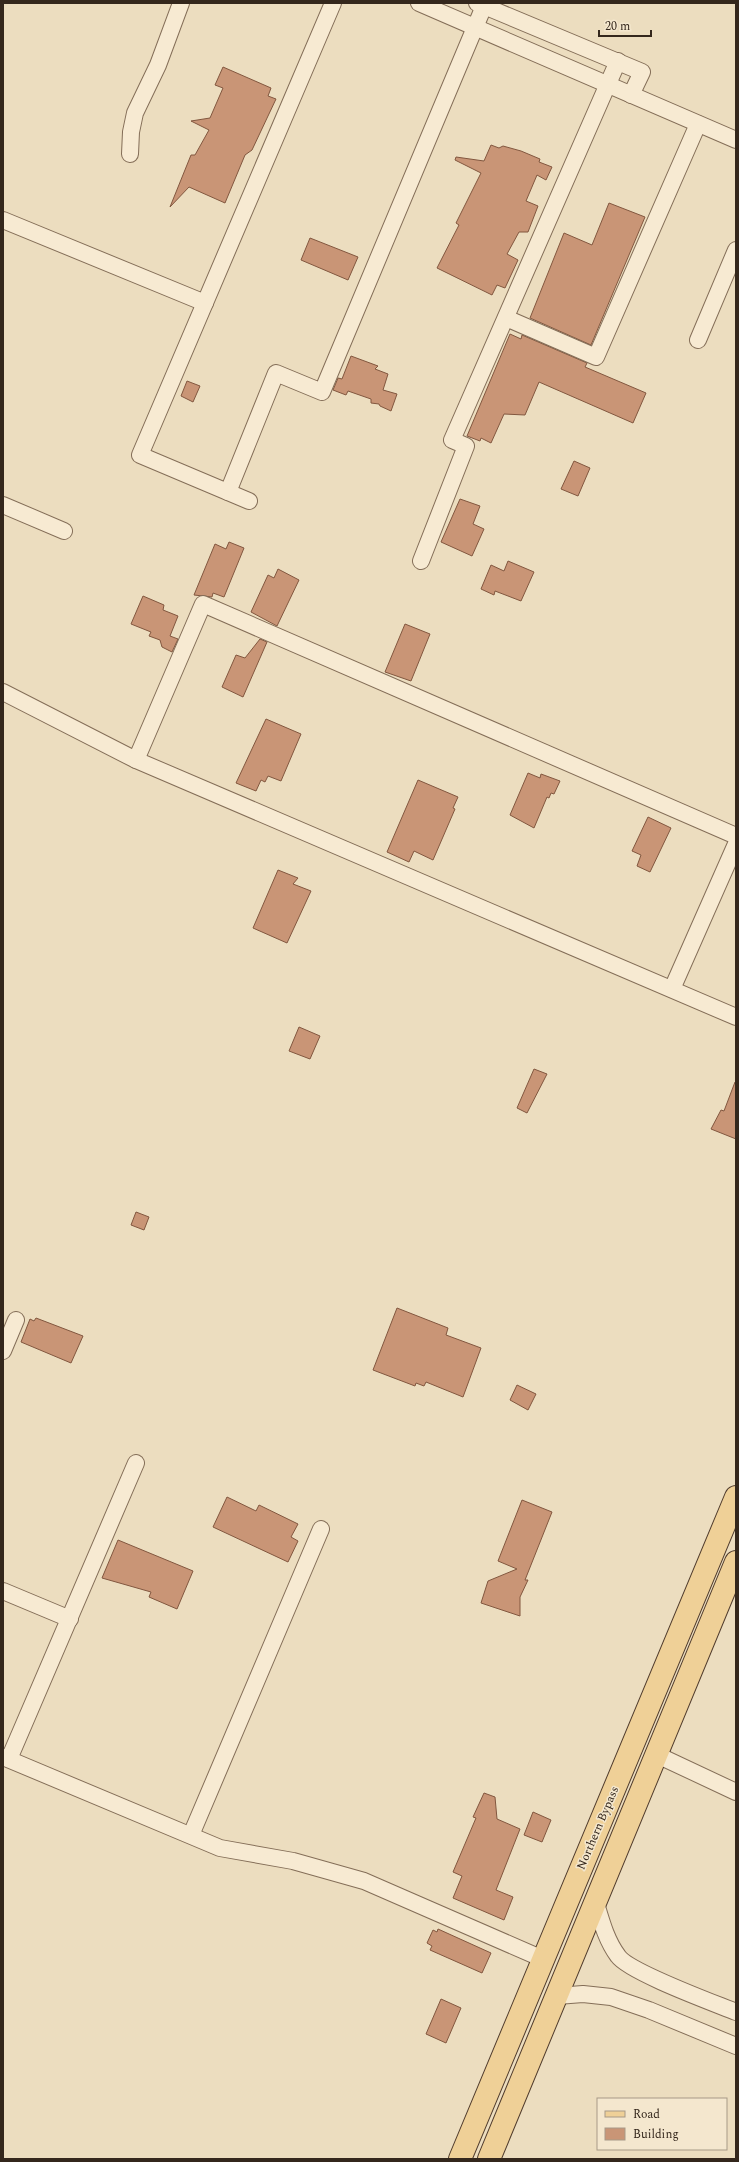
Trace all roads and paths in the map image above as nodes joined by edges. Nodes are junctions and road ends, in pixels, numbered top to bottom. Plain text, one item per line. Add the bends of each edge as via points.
1 (181, 3) edge
2 (333, 3) edge
3 (419, 3) edge
4 (481, 4) edge
5 (475, 27) junction
6 (618, 61) junction
7 (607, 85) junction
8 (631, 95) junction
9 (698, 124) junction
10 (736, 140) edge
11 (130, 154) dead end
12 (3, 220) edge
13 (736, 250) edge
14 (205, 303) junction
15 (506, 318) junction
16 (698, 340) dead end
17 (228, 492) junction
18 (249, 501) dead end
19 (3, 505) edge
20 (64, 531) dead end
21 (421, 561) dead end
22 (3, 692) edge
23 (136, 760) junction
24 (736, 836) edge
25 (736, 844) edge
26 (672, 990) junction
27 (736, 1017) edge
28 (16, 1320) dead end
29 (3, 1351) edge
30 (136, 1463) dead end
31 (736, 1497) edge
32 (321, 1529) dead end
33 (736, 1562) edge
34 (3, 1591) edge
35 (70, 1620) junction
36 (672, 1652) junction
37 (694, 1662) junction
38 (655, 1754) junction
39 (6, 1758) edge
40 (736, 1792) edge
41 (191, 1835) junction
42 (595, 1900) junction
43 (543, 1959) junction
44 (557, 1996) junction
45 (736, 2012) edge
46 (736, 2046) edge
47 (460, 2159) edge
48 (488, 2159) edge

1 - 11 street via 158,65 135,113
2 - 14 street
3 - 5 street
4 - 5 street
4 - 6 street
5 - 7 street
5 - 17 street via 322,392 276,373
6 - 7 street
6 - 8 street via 642,72
7 - 8 street
7 - 15 street
8 - 9 street
9 - 10 street
9 - 15 street via 596,357
12 - 14 street
13 - 16 street
14 - 17 street via 140,455
15 - 21 street via 452,440 466,446
17 - 18 street
19 - 20 street
22 - 23 street
23 - 24 street via 203,604
23 - 26 street
25 - 26 street
26 - 27 street
28 - 29 street
30 - 35 street
31 - 36 main road, Northern Bypass
32 - 41 street
33 - 37 main road, Northern Bypass
34 - 35 street
35 - 39 street
36 - 37 main road
36 - 43 main road, Northern Bypass
37 - 38 main road, Northern Bypass
38 - 40 street
38 - 42 main road, Northern Bypass
39 - 41 street
41 - 43 street via 220,1848 293,1861 364,1881
42 - 44 main road, Northern Bypass
42 - 45 street via 606,1935 619,1958 642,1972
43 - 47 main road, Northern Bypass
44 - 46 street via 583,1994 611,1997
44 - 48 main road, Northern Bypass

